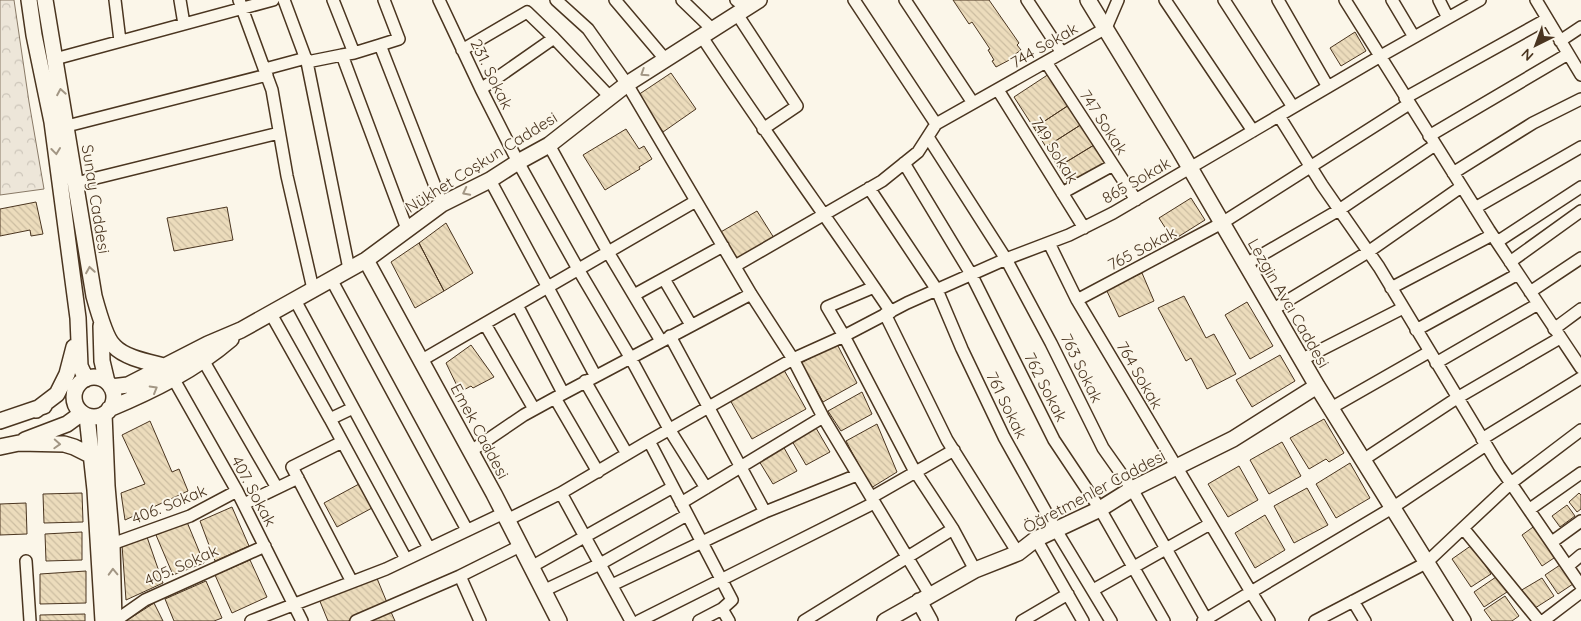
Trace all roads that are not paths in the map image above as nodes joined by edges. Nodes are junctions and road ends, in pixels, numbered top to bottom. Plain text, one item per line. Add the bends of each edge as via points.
1 (29, 0) edge
2 (45, 0) edge
3 (114, 0) edge
4 (180, 0) edge
5 (272, 0) edge
6 (284, 0) edge
7 (333, 0) edge
8 (384, 0) edge
9 (439, 0) edge
10 (556, 0) edge
11 (615, 0) edge
12 (682, 0) edge
13 (854, 0) edge
14 (905, 0) edge
15 (1028, 0) edge
16 (1088, 0) edge
17 (1118, 0) edge
18 (1165, 0) edge
19 (1224, 0) edge
20 (1278, 0) edge
21 (1345, 0) edge
22 (1392, 0) edge
23 (1439, 0) edge
24 (1480, 0) edge
25 (1539, 1) edge
26 (240, 4) edge
27 (745, 6) edge
28 (1448, 18) junction
29 (1547, 19) junction
30 (184, 24) junction
31 (1581, 27) edge
32 (1106, 28) junction
33 (707, 33) junction
34 (1414, 37) junction
35 (554, 38) junction
36 (120, 41) junction
37 (1560, 41) junction
38 (380, 44) junction
39 (462, 50) junction
40 (1062, 53) junction
41 (348, 54) junction
42 (1568, 54) junction
43 (1379, 57) junction
44 (55, 59) junction
45 (665, 59) junction
46 (306, 60) junction
47 (1046, 62) junction
48 (266, 72) junction
49 (1581, 74) edge
50 (627, 84) junction
51 (1328, 87) junction
52 (481, 89) junction
53 (998, 90) junction
54 (610, 96) junction
55 (1581, 99) edge
56 (1407, 101) junction
57 (973, 103) junction
58 (1293, 107) junction
59 (1279, 116) junction
60 (936, 124) junction
61 (67, 126) junction
62 (763, 129) junction
63 (1253, 131) junction
64 (280, 133) junction
65 (928, 137) junction
66 (1432, 140) junction
67 (549, 145) junction
68 (1581, 147) edge
69 (518, 162) junction
70 (904, 163) junction
71 (1113, 165) junction
72 (1311, 167) junction
73 (1190, 168) junction
74 (1453, 174) junction
75 (490, 180) junction
76 (76, 183) junction
77 (1461, 187) junction
78 (869, 188) junction
79 (1581, 188) edge
80 (1062, 193) junction
81 (1136, 200) junction
82 (696, 201) junction
83 (442, 204) junction
84 (1475, 208) junction
85 (1339, 210) junction
86 (1581, 211) edge
87 (824, 214) junction
88 (1222, 223) junction
89 (1084, 228) junction
90 (407, 229) junction
91 (1494, 238) junction
92 (1050, 242) junction
93 (723, 246) junction
94 (608, 252) junction
95 (1368, 252) junction
96 (1581, 258) edge
97 (1006, 259) junction
98 (366, 260) junction
99 (1510, 262) junction
100 (1246, 264) junction
101 (735, 266) junction
102 (348, 269) junction
103 (578, 269) junction
104 (971, 274) junction
105 (1518, 274) junction
106 (331, 279) junction
107 (664, 279) junction
108 (874, 287) junction
109 (547, 288) junction
110 (1391, 288) junction
111 (312, 289) junction
112 (937, 290) junction
113 (1530, 292) junction
114 (751, 294) junction
115 (634, 296) junction
116 (295, 300) junction
117 (1077, 300) junction
118 (1538, 304) junction
119 (517, 305) junction
120 (1403, 308) junction
121 (1581, 309) edge
122 (1272, 310) junction
123 (888, 313) junction
124 (271, 314) junction
125 (100, 317) junction
126 (78, 318) junction
127 (485, 324) junction
128 (691, 325) junction
129 (241, 330) junction
130 (1416, 330) junction
131 (1557, 333) junction
132 (844, 336) junction
133 (665, 338) junction
134 (1429, 352) junction
135 (630, 357) junction
136 (793, 359) junction
137 (203, 360) junction
138 (422, 360) junction
139 (1302, 360) junction
140 (1436, 363) junction
141 (1581, 368) edge
142 (169, 372) junction
143 (590, 378) junction
144 (1581, 378) edge
145 (86, 379) junction
146 (109, 385) junction
147 (1317, 386) junction
148 (75, 391) junction
149 (559, 396) junction
150 (1457, 398) junction
151 (709, 407) junction
152 (353, 408) junction
153 (1330, 408) junction
154 (534, 409) junction
155 (36, 410) junction
156 (107, 412) junction
157 (85, 414) junction
158 (823, 417) junction
159 (330, 419) junction
160 (0, 421) edge
161 (670, 429) junction
162 (1581, 430) edge
163 (649, 441) junction
164 (19, 442) junction
165 (342, 442) junction
166 (1484, 442) junction
167 (0, 447) edge
168 (954, 450) junction
169 (471, 451) junction
170 (627, 454) junction
171 (92, 456) junction
172 (1363, 460) junction
173 (740, 467) junction
174 (1175, 467) junction
175 (598, 472) junction
176 (916, 472) junction
177 (1581, 473) edge
178 (857, 475) junction
179 (298, 478) junction
180 (1511, 483) junction
181 (673, 487) junction
182 (277, 488) junction
183 (706, 488) junction
184 (1132, 489) junction
185 (237, 491) junction
186 (561, 494) junction
187 (873, 500) junction
188 (681, 503) junction
189 (244, 504) junction
190 (1100, 508) junction
191 (1392, 508) junction
192 (1530, 509) junction
193 (765, 512) junction
194 (688, 515) junction
195 (505, 516) junction
196 (1581, 521) edge
197 (1210, 524) junction
198 (1463, 528) junction
199 (953, 529) junction
200 (468, 530) junction
201 (1056, 530) junction
202 (585, 536) junction
203 (1036, 539) junction
204 (702, 542) junction
205 (1552, 542) junction
206 (112, 544) junction
207 (265, 546) junction
208 (520, 546) junction
209 (429, 548) junction
210 (1166, 549) junction
211 (1018, 553) junction
212 (1581, 555) edge
213 (908, 558) junction
214 (406, 559) junction
215 (26, 561) dead end
216 (1426, 563) junction
217 (600, 564) junction
218 (1568, 566) junction
219 (531, 567) junction
220 (1134, 568) junction
221 (975, 570) junction
222 (460, 576) junction
223 (721, 580) junction
224 (352, 582) junction
225 (612, 586) junction
226 (1581, 586) edge
227 (1092, 590) junction
228 (544, 591) junction
229 (1251, 592) junction
230 (1581, 592) edge
231 (1068, 594) junction
232 (925, 598) junction
233 (1353, 601) junction
234 (294, 604) junction
235 (722, 609) junction
236 (556, 620) edge
237 (1205, 620) edge
238 (30, 621) edge
239 (103, 621) edge
240 (114, 621) edge
241 (251, 621) edge
242 (302, 621) edge
243 (356, 621) edge
244 (480, 621) edge
245 (631, 621) edge
246 (638, 621) edge
247 (700, 621) edge
248 (729, 621) edge
249 (804, 621) edge
250 (885, 621) edge
251 (930, 621) edge
252 (1022, 621) edge
253 (1083, 621) edge
254 (1111, 621) edge
255 (1164, 621) edge
256 (1269, 621) edge
257 (1315, 621) edge
258 (1365, 621) edge
259 (1463, 621) edge
260 (1539, 621) edge
261 (1543, 621) edge

1 -> 126 street, Sunay Caddesi via 52,122
2 - 44 street, Sunay Caddesi
3 - 36 street
4 - 30 street
5 - 26 street
6 - 46 street
7 - 41 street
8 - 38 street via 399,39
9 - 39 street, 231. Sokak
10 - 50 street via 588,29
11 - 45 street
12 - 33 street
13 - 60 street
14 - 57 street
15 - 40 street
16 - 32 street, Lezgin Avcı Caddesi
17 - 32 street
18 - 63 street
19 - 58 street
20 - 51 street
21 - 43 street
22 - 34 street
23 - 28 street
24 - 28 street, 865 Sokak
25 - 29 street
26 - 30 street
26 - 48 street
27 - 33 street, Nükhet Coşkun Caddesi
27 - 62 street via 797,106
28 - 34 street, 865 Sokak
29 - 37 street
29 - 56 street, 765 Sokak
30 - 36 street
31 - 37 street
32 - 40 street, 744 Sokak
32 - 73 street, Lezgin Avcı Caddesi
33 - 45 street, Nükhet Coşkun Caddesi
33 - 62 street
34 - 43 street, 865 Sokak
35 - 39 street via 527,12
35 - 52 street
35 - 54 street
36 - 44 street
37 - 42 street
38 - 41 street
38 - 83 street
39 - 52 street, 231. Sokak
40 - 47 street, 744 Sokak
41 - 46 street
41 - 90 street
42 - 49 street
42 - 66 street
43 - 51 street, 865 Sokak
43 - 56 street
61 -> 44 street, Sunay Caddesi
45 -> 50 street, Nükhet Coşkun Caddesi
46 - 48 street
46 - 102 street
47 - 53 street, 744 Sokak
47 - 71 street, 747 Sokak
48 - 61 street
48 - 64 street
50 - 54 street, Nükhet Coşkun Caddesi
50 - 82 street
51 - 58 street, 865 Sokak
52 - 69 street, 231. Sokak
53 - 57 street, 744 Sokak
53 - 80 street, 749 Sokak
54 - 67 street, Nükhet Coşkun Caddesi
55 - 74 street via 1533,123
56 - 66 street
56 - 72 street, 765 Sokak
57 - 60 street, 744 Sokak
58 - 59 street, 865 Sokak
59 - 63 street, 865 Sokak
59 - 72 street
60 - 65 street
61 - 76 street, Sunay Caddesi
62 - 87 street
63 - 73 street, 865 Sokak
64 - 76 street
64 - 111 street
65 - 70 street via 918,152
65 - 97 street, 763 Sokak
66 - 74 street
66 - 85 street
67 - 69 street, Nükhet Coşkun Caddesi
67 - 94 street
68 - 84 street
69 - 75 street, Nükhet Coşkun Caddesi
69 - 103 street, 231. Sokak
70 - 78 street
70 - 104 street, 762 Sokak
71 - 80 street
71 - 81 street, 747 Sokak
72 - 85 street
72 - 88 street, 765 Sokak
73 - 81 street, 865 Sokak
73 - 88 street, Lezgin Avcı Caddesi
74 - 77 street
75 -> 83 street, Nükhet Coşkun Caddesi
75 - 109 street
125 -> 76 street, Sunay Caddesi
77 - 84 street
77 - 95 street
78 - 87 street
78 - 112 street, 761 Sokak
79 - 91 street
80 - 89 street, 749 Sokak
81 - 89 street, 865 Sokak
82 - 93 street
82 - 94 street
83 - 90 street, Nükhet Coşkun Caddesi
84 - 91 street
85 - 95 street
85 - 100 street
86 - 99 street
87 - 101 street
87 - 108 street
88 - 100 street, Lezgin Avcı Caddesi
88 - 117 street, 765 Sokak
89 - 92 street, 865 Sokak
90 - 98 street, Nükhet Coşkun Caddesi
91 - 99 street
91 - 110 street
92 - 97 street, 865 Sokak
92 - 117 street
93 - 101 street
93 - 107 street
94 - 103 street
94 - 115 street
95 - 110 street
95 - 122 street
96 - 113 street
97 - 104 street, 865 Sokak
97 - 184 street, 763 Sokak via 1052,343 1103,448
98 - 102 street, Nükhet Coşkun Caddesi
98 - 138 street, Emek Caddesi
99 - 105 street
100 - 122 street, Lezgin Avcı Caddesi
101 - 114 street
102 - 106 street, Nükhet Coşkun Caddesi
103 - 109 street
103 - 135 street, 231. Sokak
104 - 112 street, 865 Sokak
104 - 190 street, 762 Sokak via 1054,440
105 - 113 street
105 - 130 street
106 - 111 street, Nükhet Coşkun Caddesi
106 - 200 street
107 - 115 street
107 - 128 street
108 - 123 street
108 - 132 street via 827,308
109 - 119 street
109 - 143 street
110 - 120 street
111 - 116 street, Nükhet Coşkun Caddesi
112 - 123 street, 865 Sokak
112 - 201 street, 761 Sokak via 1004,437
113 - 118 street
114 - 128 street
114 - 136 street
115 - 133 street
116 - 124 street, Nükhet Coşkun Caddesi
116 - 152 street
117 - 174 street, 764 Sokak
118 - 131 street
118 - 140 street
119 - 127 street
119 - 149 street
120 - 130 street
120 - 139 street
121 - 131 street
122 - 139 street, Lezgin Avcı Caddesi
123 - 132 street, 865 Sokak
123 - 168 street
124 - 129 street, Nükhet Coşkun Caddesi
124 - 159 street
125 - 142 street, Sunay Caddesi via 113,346
125 - 146 street via 102,361
126 - 145 street via 80,366
126 - 155 street via 68,374 58,394
127 - 138 street
127 - 154 street
128 - 133 street
129 - 137 street
129 - 142 street via 208,344
130 - 134 street
131 - 141 street
131 - 150 street
132 - 136 street, 865 Sokak
132 - 176 street
133 - 135 street
133 - 151 street
134 - 140 street
134 - 153 street
135 - 143 street
135 - 161 street, 231. Sokak
136 - 151 street, 865 Sokak
136 - 158 street
137 - 142 street
137 - 182 street
138 - 169 street, Emek Caddesi
139 - 147 street, Lezgin Avcı Caddesi
140 - 150 street
142 - 146 street via 128,385
156 -> 142 street via 148,393
142 - 185 street, 407. Sokak
143 - 149 street
143 - 170 street
144 - 166 street
145 - 146 street via 97,378
145 - 148 street
146 - 156 street via 114,398
147 - 153 street, Lezgin Avcı Caddesi
147 - 174 street, Öğretmenler Caddesi via 1233,439
148 - 155 street
148 - 157 street via 75,403
149 - 154 street
149 - 175 street
150 - 166 street
150 - 172 street
151 - 161 street, 865 Sokak
151 - 173 street
152 - 159 street
152 - 209 street
153 - 172 street, Lezgin Avcı Caddesi
154 - 169 street
155 - 160 street
156 - 157 street via 94,417
156 - 206 street via 107,486
157 - 164 street
157 - 171 street
158 - 173 street
158 - 178 street
159 - 165 street
161 - 163 street, 865 Sokak
161 - 183 street, 231. Sokak
162 - 180 street
163 - 170 street, 865 Sokak
163 - 181 street
164 - 167 street
164 -> 171 street via 64,444
165 - 179 street via 292,466
165 - 214 street
166 - 180 street
166 - 191 street
168 - 176 street
168 - 211 street
169 - 195 street, Emek Caddesi
170 - 175 street, 865 Sokak
171 - 239 street
172 - 191 street, Lezgin Avcı Caddesi
173 - 183 street
173 - 193 street
174 - 184 street, Öğretmenler Caddesi
174 - 197 street, 764 Sokak
175 - 186 street, 865 Sokak
176 - 187 street
176 - 199 street
177 - 192 street
178 - 187 street
178 - 193 street
179 - 182 street
179 - 224 street
180 - 192 street
180 - 198 street
181 - 188 street
181 - 202 street
182 - 189 street
183 - 188 street
184 - 190 street, Öğretmenler Caddesi
184 - 210 street, 763 Sokak
185 - 189 street, 407. Sokak
185 - 206 street, 406. Sokak via 190,516
186 - 195 street, 865 Sokak
186 - 202 street
187 - 213 street
187 - 223 street
188 - 194 street
189 - 207 street, 407. Sokak
190 - 201 street, Öğretmenler Caddesi
190 - 220 street, 762 Sokak
191 - 216 street, Lezgin Avcı Caddesi
191 - 229 street
192 - 205 street
193 - 204 street
194 - 204 street
194 - 217 street
195 - 200 street, 865 Sokak
195 - 208 street, Emek Caddesi
196 - 205 street
197 - 210 street
197 - 229 street, 764 Sokak
198 - 216 street
198 - 260 street
199 - 213 street
199 - 221 street
200 - 209 street, 865 Sokak
201 - 203 street, Öğretmenler Caddesi
201 - 227 street, 761 Sokak
202 - 217 street
202 - 219 street
203 - 211 street, Öğretmenler Caddesi
203 - 231 street
204 - 223 street
204 - 225 street
205 - 218 street
240 -> 206 street
207 - 234 street, 407. Sokak
207 - 240 street, 405. Sokak via 145,600
208 - 219 street, Emek Caddesi
208 - 222 street
209 - 214 street, 865 Sokak
210 - 220 street
210 - 237 street, 763 Sokak
211 - 221 street, Öğretmenler Caddesi
212 - 218 street
213 - 232 street
213 - 249 street
214 - 224 street, 865 Sokak
215 - 238 street
216 - 233 street
216 - 259 street, Lezgin Avcı Caddesi
217 - 225 street
217 - 228 street
218 - 226 street
219 - 228 street, Emek Caddesi
220 - 227 street
220 - 255 street, 762 Sokak
221 - 232 street, Öğretmenler Caddesi
222 - 243 street
222 - 244 street
223 - 235 street via 732,600
223 - 246 street
224 - 234 street, 865 Sokak
225 - 245 street
227 - 254 street, 761 Sokak
228 - 236 street, Emek Caddesi
229 - 237 street
229 - 256 street, 764 Sokak
230 - 261 street
231 - 252 street
231 - 253 street
232 - 250 street, Öğretmenler Caddesi
232 - 251 street
233 - 257 street
233 - 258 street
234 - 241 street, 865 Sokak
234 - 242 street, 407. Sokak
235 - 247 street
235 - 248 street

